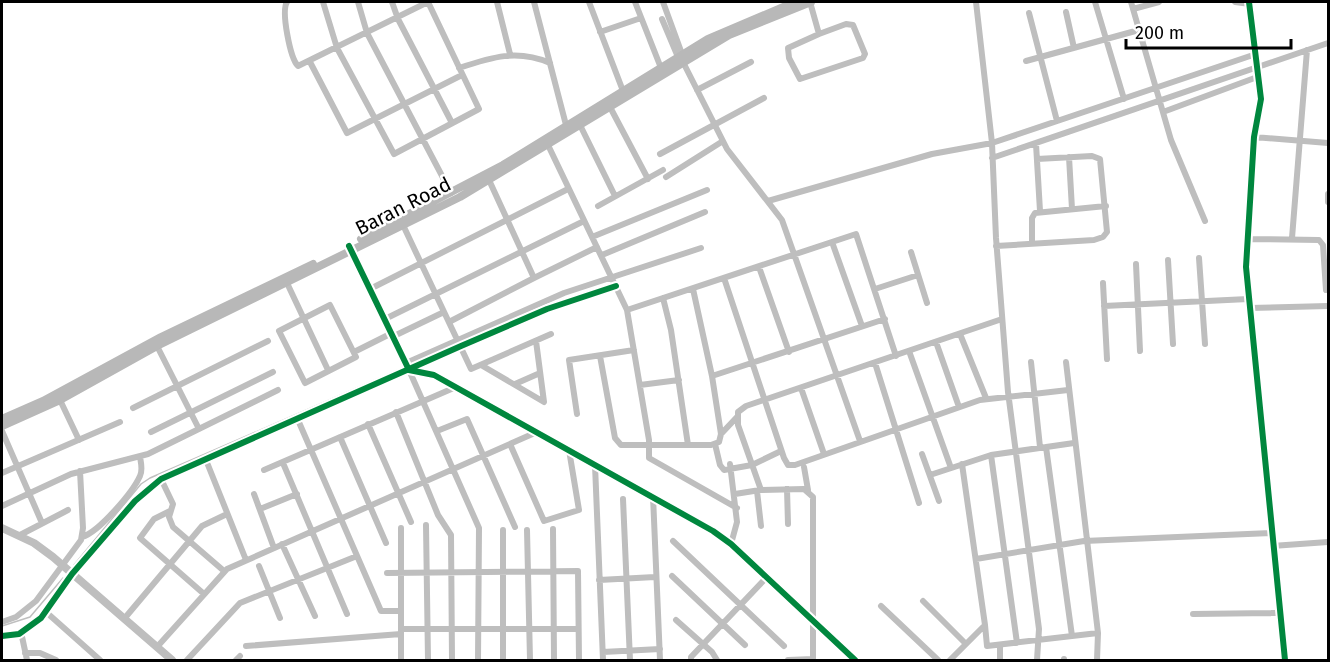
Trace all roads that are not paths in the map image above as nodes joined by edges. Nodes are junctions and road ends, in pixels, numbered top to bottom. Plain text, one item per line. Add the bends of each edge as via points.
1 (287, 2) edge
2 (323, 2) edge
3 (358, 2) edge
4 (392, 2) edge
5 (428, 2) edge
6 (497, 2) edge
7 (534, 2) edge
8 (589, 2) edge
9 (635, 2) edge
10 (663, 2) edge
11 (795, 2) edge
12 (811, 2) edge
13 (976, 2) edge
14 (1095, 2) edge
15 (1131, 2) edge
16 (1159, 2) edge
17 (1235, 2) edge
18 (1250, 3) edge
19 (1133, 9) junction
20 (1066, 12) dead end
21 (1029, 13) dead end
22 (641, 18) junction
23 (398, 19) junction
24 (662, 19) dead end
25 (1139, 30) junction
26 (600, 32) junction
27 (367, 33) junction
28 (819, 34) junction
29 (1107, 39) junction
30 (1329, 43) edge
31 (337, 48) junction
32 (1074, 48) junction
33 (1306, 50) junction
34 (510, 54) junction
35 (1256, 54) junction
36 (1040, 57) junction
37 (681, 58) junction
38 (1026, 61) dead end
39 (309, 62) junction
40 (751, 62) dead end
41 (550, 63) junction
42 (1258, 67) junction
43 (459, 68) junction
44 (661, 68) junction
45 (462, 75) junction
46 (1260, 76) junction
47 (435, 88) junction
48 (1155, 88) junction
49 (698, 90) junction
50 (623, 91) junction
51 (764, 98) dead end
52 (1124, 99) junction
53 (1159, 101) junction
54 (405, 103) junction
55 (610, 107) junction
56 (1163, 112) junction
57 (375, 118) junction
58 (1057, 121) junction
59 (452, 123) junction
60 (714, 123) junction
61 (566, 125) junction
62 (580, 125) junction
63 (1254, 137) junction
64 (423, 138) junction
65 (723, 141) junction
66 (1300, 141) junction
67 (992, 143) junction
68 (1329, 143) edge
69 (1036, 144) junction
70 (548, 145) junction
71 (660, 154) dead end
72 (1069, 157) junction
73 (992, 158) junction
74 (1037, 159) junction
75 (663, 171) dead end
76 (666, 177) dead end
77 (648, 179) junction
78 (489, 180) junction
79 (568, 189) junction
80 (707, 190) dead end
81 (451, 193) junction
82 (1329, 194) edge
83 (615, 196) junction
84 (768, 201) junction
85 (1328, 202) edge
86 (598, 206) dead end
87 (1106, 206) junction
88 (1072, 209) junction
89 (1040, 211) junction
90 (705, 212) dead end
91 (509, 220) junction
92 (584, 221) junction
93 (1205, 222) dead end
94 (403, 225) junction
95 (592, 237) junction
96 (1292, 238) junction
97 (1246, 239) junction
98 (832, 242) junction
99 (1032, 243) junction
100 (996, 246) junction
101 (597, 247) junction
102 (350, 248) junction
103 (701, 248) dead end
104 (524, 252) junction
105 (911, 252) dead end
106 (795, 254) junction
107 (602, 255) junction
108 (1199, 258) dead end
109 (1168, 260) dead end
110 (420, 262) junction
111 (1136, 264) dead end
112 (759, 267) junction
113 (918, 275) junction
114 (612, 277) junction
115 (534, 278) junction
116 (724, 278) junction
117 (287, 283) junction
118 (1103, 283) dead end
119 (616, 286) junction
120 (370, 289) junction
121 (693, 289) junction
122 (875, 289) junction
123 (1326, 290) dead end
124 (436, 296) junction
125 (663, 298) junction
126 (1248, 299) junction
127 (1203, 301) junction
128 (927, 303) dead end
129 (1170, 303) junction
130 (1138, 304) junction
131 (1104, 306) junction
132 (1329, 306) edge
133 (1249, 308) junction
134 (627, 310) junction
135 (444, 312) junction
136 (303, 318) junction
137 (885, 319) junction
138 (1002, 319) junction
139 (385, 320) junction
140 (449, 322) junction
141 (862, 326) junction
142 (551, 334) dead end
143 (960, 334) junction
144 (393, 335) junction
145 (824, 339) junction
146 (268, 341) dead end
147 (536, 341) junction
148 (936, 342) junction
149 (459, 343) junction
150 (1173, 344) dead end
151 (1205, 344) dead end
152 (157, 346) junction
153 (634, 350) junction
154 (909, 351) junction
155 (1140, 351) dead end
156 (354, 352) junction
157 (789, 352) junction
158 (600, 356) junction
159 (896, 356) junction
160 (1107, 359) dead end
161 (1031, 362) dead end
162 (1066, 362) dead end
163 (406, 363) junction
164 (875, 363) junction
165 (481, 364) junction
166 (752, 364) junction
167 (106, 370) junction
168 (328, 370) junction
169 (409, 370) junction
170 (273, 372) dead end
171 (540, 374) junction
172 (712, 376) junction
173 (837, 376) junction
174 (679, 380) junction
175 (177, 384) junction
176 (515, 384) junction
177 (640, 385) junction
178 (456, 387) junction
179 (801, 388) junction
180 (278, 390) dead end
181 (1068, 390) junction
182 (1034, 393) junction
183 (1009, 395) junction
184 (986, 398) junction
185 (60, 400) junction
186 (424, 400) junction
187 (764, 401) junction
188 (959, 407) junction
189 (133, 408) dead end
190 (191, 412) junction
191 (396, 412) junction
192 (577, 414) dead end
193 (932, 416) junction
194 (737, 417) junction
195 (2, 418) edge
196 (298, 420) junction
197 (120, 422) dead end
198 (368, 424) junction
199 (2, 426) edge
200 (199, 429) junction
201 (897, 429) junction
202 (2, 431) edge
203 (437, 431) junction
204 (151, 432) dead end
205 (537, 432) junction
206 (721, 434) junction
207 (340, 437) junction
208 (79, 440) junction
209 (860, 441) junction
210 (510, 444) junction
211 (715, 444) junction
212 (1074, 444) junction
213 (688, 445) junction
214 (649, 446) junction
215 (1043, 447) junction
216 (311, 450) junction
217 (568, 450) junction
218 (782, 451) junction
219 (1016, 451) junction
220 (824, 454) junction
221 (922, 454) dead end
222 (991, 455) junction
223 (140, 457) junction
224 (483, 457) junction
225 (206, 460) junction
226 (283, 463) junction
227 (962, 464) junction
228 (595, 465) junction
229 (752, 465) junction
230 (17, 466) junction
231 (730, 467) junction
232 (804, 467) dead end
233 (951, 468) junction
234 (453, 470) junction
235 (80, 471) junction
236 (264, 471) dead end
237 (2, 473) edge
238 (930, 475) junction
239 (161, 479) junction
240 (424, 482) junction
241 (787, 489) junction
242 (808, 490) junction
243 (759, 491) junction
244 (30, 493) junction
245 (398, 493) junction
246 (254, 494) dead end
247 (297, 494) junction
248 (735, 494) junction
249 (652, 496) junction
250 (623, 499) dead end
251 (939, 501) dead end
252 (919, 503) dead end
253 (2, 506) edge
254 (370, 506) junction
255 (736, 508) junction
256 (260, 509) junction
257 (68, 510) dead end
258 (170, 512) junction
259 (227, 514) junction
260 (341, 519) junction
261 (411, 522) dead end
262 (42, 523) junction
263 (788, 524) dead end
264 (426, 525) dead end
265 (761, 526) dead end
266 (515, 527) dead end
267 (2, 528) edge
268 (401, 528) dead end
269 (553, 528) dead end
270 (503, 530) dead end
271 (527, 530) dead end
272 (312, 531) junction
273 (1271, 533) junction
274 (20, 535) junction
275 (82, 537) junction
276 (188, 541) junction
277 (673, 541) dead end
278 (1086, 541) junction
279 (1329, 542) edge
280 (386, 543) dead end
281 (282, 544) junction
282 (731, 544) junction
283 (1058, 546) junction
284 (1272, 546) junction
285 (274, 548) junction
286 (1030, 551) junction
287 (1005, 555) junction
288 (357, 556) junction
289 (976, 559) junction
290 (246, 560) junction
291 (63, 565) junction
292 (169, 565) junction
293 (259, 566) dead end
294 (328, 568) junction
295 (224, 571) junction
296 (553, 571) junction
297 (478, 572) junction
298 (504, 572) junction
299 (529, 572) junction
300 (387, 573) dead end
301 (401, 573) junction
302 (426, 573) junction
303 (452, 573) junction
304 (72, 574) junction
305 (672, 576) dead end
306 (655, 577) junction
307 (767, 577) junction
308 (626, 579) junction
309 (300, 580) junction
310 (599, 580) junction
311 (270, 592) junction
312 (204, 594) junction
313 (923, 601) dead end
314 (740, 604) junction
315 (880, 606) dead end
316 (401, 611) junction
317 (46, 612) junction
318 (1280, 613) junction
319 (347, 614) dead end
320 (1193, 614) dead end
321 (315, 616) dead end
322 (280, 618) dead end
323 (123, 619) junction
324 (676, 620) dead end
325 (2, 622) edge
326 (722, 624) junction
327 (815, 624) junction
328 (985, 625) junction
329 (451, 628) junction
330 (478, 628) junction
331 (503, 628) junction
332 (428, 629) junction
333 (530, 629) junction
334 (553, 629) junction
335 (578, 629) junction
336 (21, 632) junction
337 (401, 632) junction
338 (1098, 633) junction
339 (2, 636) edge
340 (1072, 636) junction
341 (1039, 641) junction
342 (703, 643) junction
343 (1017, 643) junction
344 (966, 644) junction
345 (745, 645) dead end
346 (1000, 645) junction
347 (246, 646) dead end
348 (784, 646) dead end
349 (157, 647) junction
350 (660, 649) junction
351 (629, 650) junction
352 (603, 652) junction
353 (26, 653) junction
354 (168, 659) edge
355 (27, 660) edge
356 (56, 660) edge
357 (100, 660) edge
358 (187, 660) edge
359 (400, 660) edge
360 (428, 660) edge
361 (452, 660) edge
362 (478, 660) edge
363 (503, 660) edge
364 (530, 660) edge
365 (554, 660) edge
366 (579, 660) edge
367 (603, 660) edge
368 (630, 660) edge
369 (660, 660) edge
370 (691, 660) edge
371 (717, 660) edge
372 (788, 660) edge
373 (813, 660) edge
374 (855, 660) edge
375 (938, 660) edge
376 (950, 660) edge
377 (1000, 660) edge
378 (1037, 660) edge
379 (1097, 660) edge
380 (1285, 660) edge

1 - 39 street via 284,12 293,59 298,66
2 - 31 street
3 - 27 street
4 - 23 street
5 - 23 street
5 - 43 street
6 - 34 street
7 - 41 street
8 - 26 street
9 - 22 street
10 - 37 street
11 - 37 main road, Baran Road via 728,28
12 - 28 street
12 - 37 main road, Baran Road via 738,30
13 - 67 street
14 - 29 street
15 - 19 street
16 - 19 street
17 - 18 street
18 - 35 street
19 - 25 street
20 - 32 street
21 - 36 street
22 - 26 street
22 - 44 street
23 - 27 street
23 - 47 street
24 - 37 street
25 - 29 street
25 - 48 street
26 - 50 street
27 - 31 street
27 - 54 street
28 - 28 street via 853,25 865,54 863,58 800,79 788,48
29 - 32 street
29 - 52 street
30 - 33 street
31 - 39 street
31 - 57 street
32 - 36 street
33 - 42 street
33 - 66 street
34 - 41 street
34 - 43 street
35 - 42 street
35 - 48 street
36 - 38 street
36 - 58 street
37 - 44 main road, Baran Road
37 - 49 street
37 - 55 main road, Baran Road
39 - 57 street via 346,133
40 - 49 street
41 - 61 street
42 - 46 street
42 - 53 street
43 - 45 street
44 - 50 main road, Baran Road
45 - 47 street
45 - 59 street via 479,110
46 - 56 street
46 - 63 street via 1261,99
47 - 54 street
47 - 59 street
48 - 52 street
48 - 53 street
49 - 60 street
50 - 61 main road, Baran Road
51 - 60 street
52 - 58 street
53 - 56 street
53 - 69 street
54 - 57 street
54 - 64 street
55 - 62 main road, Baran Road
55 - 77 street
56 - 93 street
57 - 64 street via 394,154
58 - 67 street
59 - 64 street
60 - 65 street
60 - 71 street
61 - 81 main road, Baran Road
62 - 70 main road, Baran Road
62 - 83 street
63 - 66 street
63 - 97 street
64 - 81 street
65 - 76 street
65 - 84 street
66 - 68 street
66 - 96 street
67 - 73 street
67 - 84 street via 932,154
69 - 73 street
69 - 74 street
70 - 78 main road, Baran Road
70 - 79 street
72 - 74 street
72 - 87 street via 1100,159
72 - 88 street
73 - 100 street
74 - 89 street
75 - 77 street
77 - 83 street
78 - 91 street
78 - 94 main road, Baran Road
79 - 91 street
79 - 92 street
80 - 95 street
81 - 102 main road, Baran Road
82 - 85 street
83 - 86 street
84 - 106 street via 782,220
87 - 88 street
87 - 99 street via 1108,230 1103,237
88 - 89 street
89 - 99 street via 1032,219
90 - 107 street
91 - 104 street
91 - 110 street
92 - 95 street
92 - 104 street
94 - 102 main road, Baran Road
94 - 110 street
95 - 101 street
96 - 97 street
96 - 123 street via 1321,242
97 - 126 street
98 - 106 street
98 - 122 street via 856,234
98 - 141 street
99 - 100 street
100 - 138 street
101 - 107 street
101 - 115 street
102 - 117 main road, Baran Road
102 - 120 street
102 - 167 main road, Baran Road via 200,317
103 - 114 street
104 - 115 street
104 - 124 street
105 - 113 street
106 - 112 street
106 - 145 street
107 - 114 street
108 - 127 street
109 - 129 street
110 - 120 street
110 - 124 street
111 - 130 street
112 - 116 street
112 - 157 street
113 - 122 street
113 - 128 street
114 - 119 street
114 - 149 street via 564,292
115 - 140 street
116 - 121 street
116 - 166 street
117 - 136 street
117 - 152 main road, Baran Road
118 - 131 street
119 - 134 street
119 - 149 street
120 - 139 street
121 - 125 street
121 - 172 street
122 - 137 street
124 - 135 street
124 - 139 street
125 - 134 street
125 - 174 street
126 - 127 street
126 - 133 street
127 - 129 street
127 - 151 street
129 - 130 street
129 - 150 street
130 - 131 street
130 - 155 street
131 - 160 street
132 - 133 street
133 - 273 street
134 - 153 street
135 - 140 street
135 - 144 street
136 - 156 street via 330,305
136 - 168 street
136 - 168 street via 279,331 305,383
137 - 141 street
137 - 159 street
138 - 143 street
138 - 183 street
139 - 144 street
140 - 149 street
141 - 145 street
142 - 147 street
143 - 148 street
143 - 184 street
144 - 156 street
144 - 163 street
145 - 157 street
145 - 173 street
146 - 175 street
147 - 165 street
147 - 171 street
148 - 154 street
148 - 188 street
149 - 163 street
149 - 165 street via 471,369
149 - 169 street
152 - 167 main road, Baran Road
152 - 175 street
153 - 158 street
153 - 177 street
154 - 159 street
154 - 193 street
156 - 168 street via 356,357
157 - 166 street
158 - 192 street via 569,360
158 - 214 street via 615,438 624,446
159 - 164 street
161 - 182 street
162 - 181 street
163 - 169 street
164 - 173 street
164 - 201 street
165 - 176 street
166 - 172 street
166 - 187 street
167 - 185 main road, Baran Road
167 - 195 main road, Baran Road
169 - 178 street via 427,372
169 - 186 street
169 - 196 street
170 - 190 street
171 - 176 street
171 - 176 street via 544,402
172 - 206 street
173 - 179 street
173 - 209 street
174 - 177 street
174 - 213 street
175 - 189 street
175 - 190 street
177 - 214 street
178 - 186 street
178 - 205 street
179 - 187 street
179 - 220 street
180 - 200 street
181 - 182 street
181 - 212 street
182 - 183 street
182 - 215 street
183 - 184 street
183 - 219 street
184 - 188 street
185 - 199 main road, Baran Road
185 - 208 street
186 - 191 street
186 - 203 street
187 - 194 street via 742,408
187 - 218 street
188 - 193 street
190 - 200 street
190 - 204 street
191 - 198 street
191 - 240 street
193 - 201 street
193 - 233 street
194 - 206 street
194 - 229 street
196 - 216 street
196 - 225 street
197 - 208 street
198 - 207 street
198 - 245 street
200 - 223 street
201 - 209 street
201 - 252 street
202 - 230 street
203 - 224 street via 468,419
203 - 234 street
205 - 210 street
205 - 217 street
206 - 211 street
207 - 216 street
207 - 254 street
208 - 230 street
209 - 220 street
210 - 217 street via 544,521 579,510
210 - 224 street
211 - 213 street
211 - 231 street via 720,465 724,470
212 - 215 street
212 - 278 street
213 - 214 street
214 - 255 street via 652,461
215 - 219 street
215 - 283 street
216 - 226 street
216 - 260 street
217 - 228 street
218 - 220 street via 790,465
218 - 229 street
219 - 222 street
219 - 286 street
221 - 238 street
222 - 227 street
222 - 287 street
223 - 235 street
223 - 275 street via 141,473 135,483 98,528
224 - 234 street
224 - 266 street
225 - 239 street
225 - 259 street
226 - 236 street
226 - 247 street
227 - 233 street
227 - 289 street
228 - 249 street
228 - 310 street
229 - 231 street
229 - 243 street
230 - 237 street
230 - 244 street
231 - 248 street
232 - 242 street
233 - 238 street
234 - 240 street
234 - 297 street via 479,528
235 - 244 street
235 - 275 street
238 - 251 street
239 - 258 street via 173,504
239 - 304 street via 140,494
240 - 245 street
240 - 303 street via 451,535
241 - 242 street
241 - 243 street
241 - 263 street
242 - 327 street via 813,496
243 - 248 street
243 - 265 street
244 - 253 street
244 - 262 street
245 - 254 street
245 - 261 street
246 - 256 street
247 - 256 street
247 - 272 street
248 - 255 street
249 - 282 street
249 - 306 street
250 - 308 street
254 - 260 street
254 - 280 street
255 - 282 street via 736,530
256 - 285 street
257 - 262 street
258 - 276 street via 173,527
258 - 292 street via 157,517 140,536
259 - 276 street via 205,524
259 - 290 street
260 - 272 street
260 - 288 street
262 - 274 street
264 - 302 street
267 - 274 street
268 - 301 street
269 - 296 street
270 - 298 street
271 - 299 street
272 - 281 street
272 - 294 street
273 - 278 street
273 - 284 street
274 - 291 street
275 - 291 street
276 - 292 street
276 - 295 street
277 - 314 street
278 - 283 street
278 - 338 street
279 - 284 street
281 - 285 street
281 - 309 street
282 - 307 street
283 - 286 street
283 - 340 street
284 - 318 street
285 - 290 street
286 - 287 street
286 - 341 street
287 - 289 street
287 - 343 street
288 - 294 street
288 - 316 street via 381,611
289 - 328 street
290 - 295 street
291 - 304 street
291 - 325 street via 36,601 16,617
292 - 312 street
292 - 323 street
293 - 311 street
294 - 309 street
294 - 319 street
295 - 312 street
296 - 299 street
296 - 334 street
296 - 335 street via 578,571
297 - 298 street
297 - 303 street
297 - 330 street
298 - 299 street
298 - 331 street
299 - 333 street
300 - 301 street
301 - 302 street
301 - 316 street
302 - 303 street
302 - 332 street
303 - 329 street
304 - 317 street
304 - 323 street
305 - 326 street
306 - 308 street
306 - 350 street
307 - 314 street
307 - 327 street
308 - 310 street
308 - 351 street
309 - 311 street
309 - 321 street
310 - 352 street
311 - 322 street
311 - 358 street via 234,607
312 - 349 street
313 - 344 street
314 - 326 street
314 - 348 street
315 - 375 street
316 - 337 street
317 - 336 street
317 - 357 street
318 - 320 street
318 - 380 street
323 - 349 street
324 - 342 street
326 - 342 street
326 - 345 street
327 - 373 street
327 - 374 street
328 - 344 street
328 - 346 street via 987,646
329 - 330 street
329 - 332 street
329 - 361 street
330 - 331 street
330 - 362 street
331 - 333 street
331 - 363 street
332 - 337 street
332 - 360 street
333 - 334 street
333 - 364 street
334 - 335 street
334 - 365 street
335 - 366 street
336 - 339 street
336 - 353 street
337 - 347 street
337 - 359 street
338 - 340 street
338 - 379 street
340 - 341 street
341 - 343 street
341 - 378 street
342 - 370 street
342 - 371 street
343 - 346 street
344 - 376 street
346 - 377 street
349 - 354 street
350 - 351 street
350 - 369 street
351 - 352 street
351 - 368 street
352 - 367 street
353 - 355 street
353 - 356 street via 40,653
372 - 373 street

